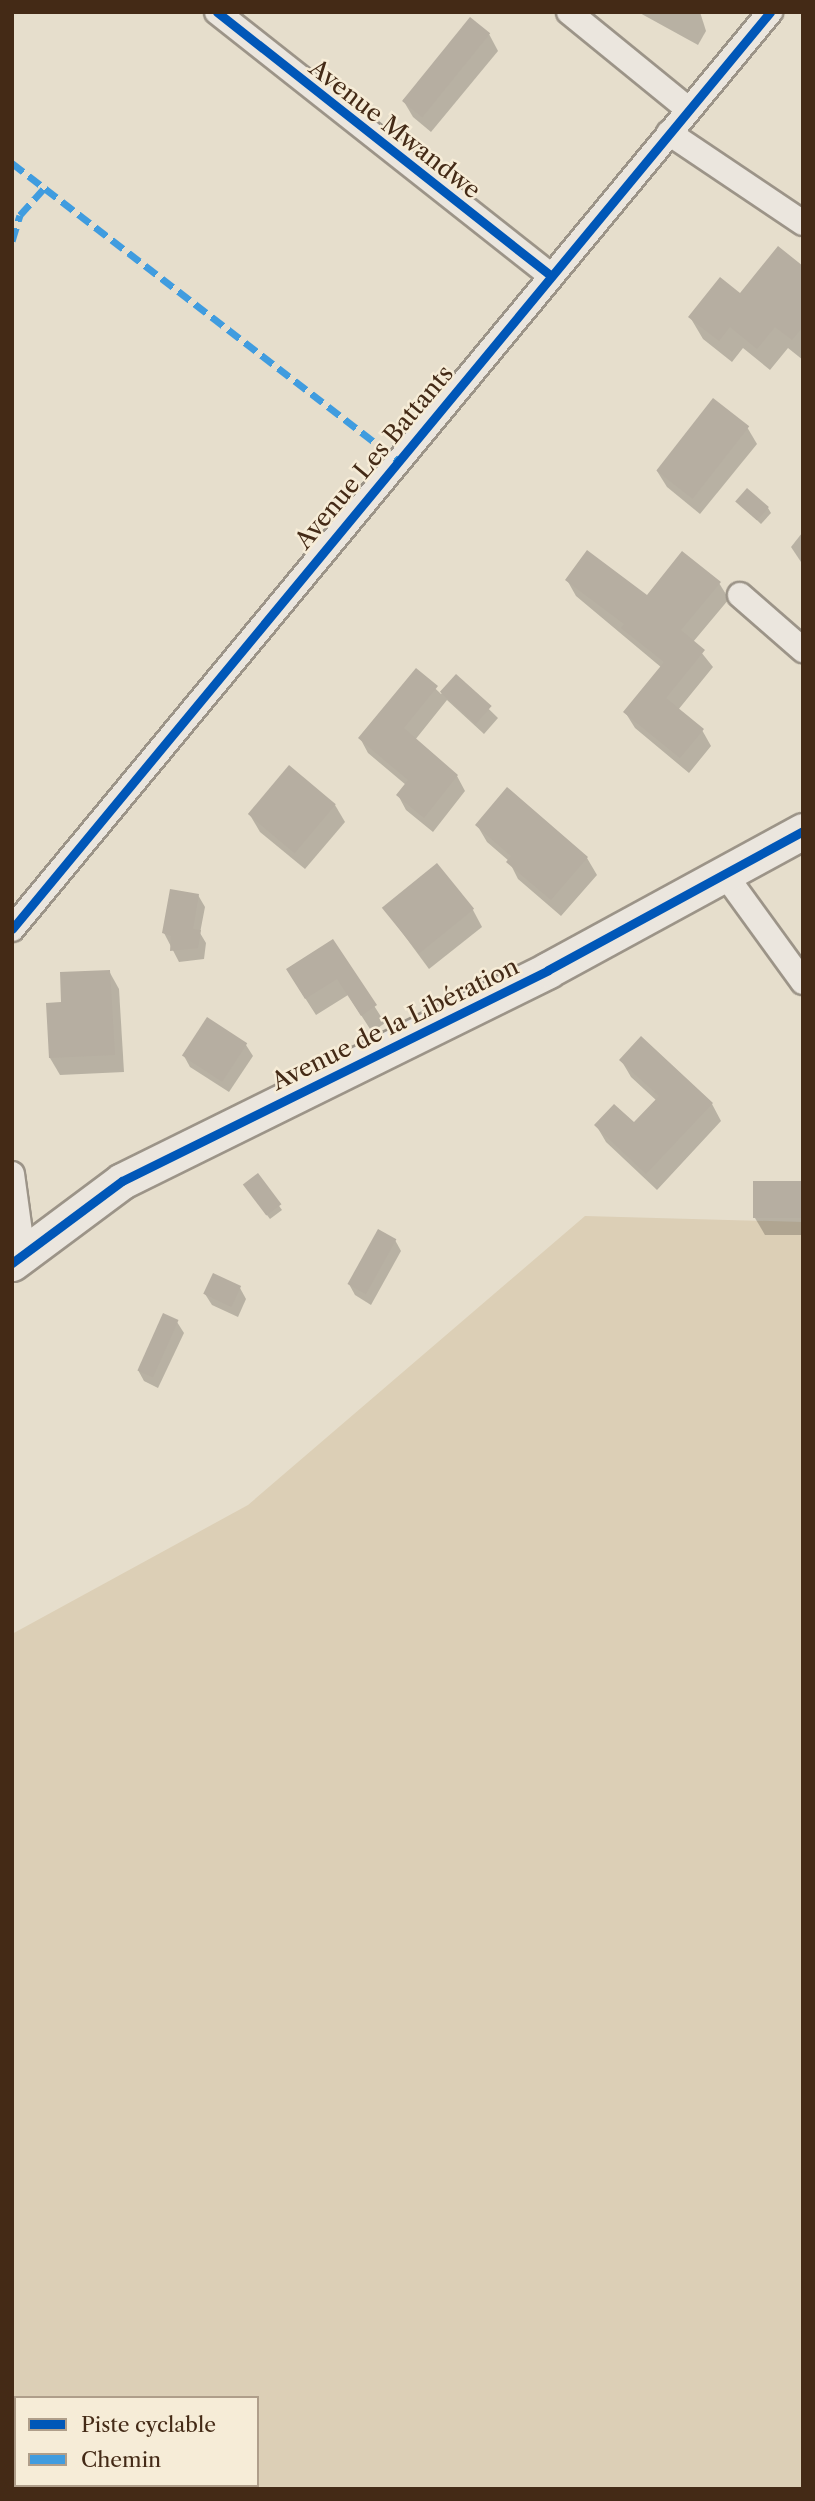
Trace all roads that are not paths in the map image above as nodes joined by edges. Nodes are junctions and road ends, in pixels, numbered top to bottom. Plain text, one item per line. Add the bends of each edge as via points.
1 (216, 12) edge
2 (569, 12) edge
3 (770, 12) edge
4 (688, 109) junction
5 (669, 133) junction
6 (803, 223) edge
7 (550, 275) junction
8 (740, 595) dead end
9 (803, 650) edge
10 (803, 831) edge
11 (726, 876) junction
12 (14, 921) edge
13 (803, 982) edge
14 (12, 1174) edge
15 (18, 1258) edge

1 - 7 street, Avenue Mwandwe
2 - 4 street
3 - 4 street, Avenue Les Battants
4 - 5 street, Avenue Les Battants
5 - 6 street
5 - 7 street, Avenue Les Battants
7 - 12 street, Avenue Les Battants
8 - 9 street
10 - 11 street, Avenue de la Libération
11 - 13 street
11 - 15 street, Avenue de la Libération via 548,970 122,1181
14 - 15 street

